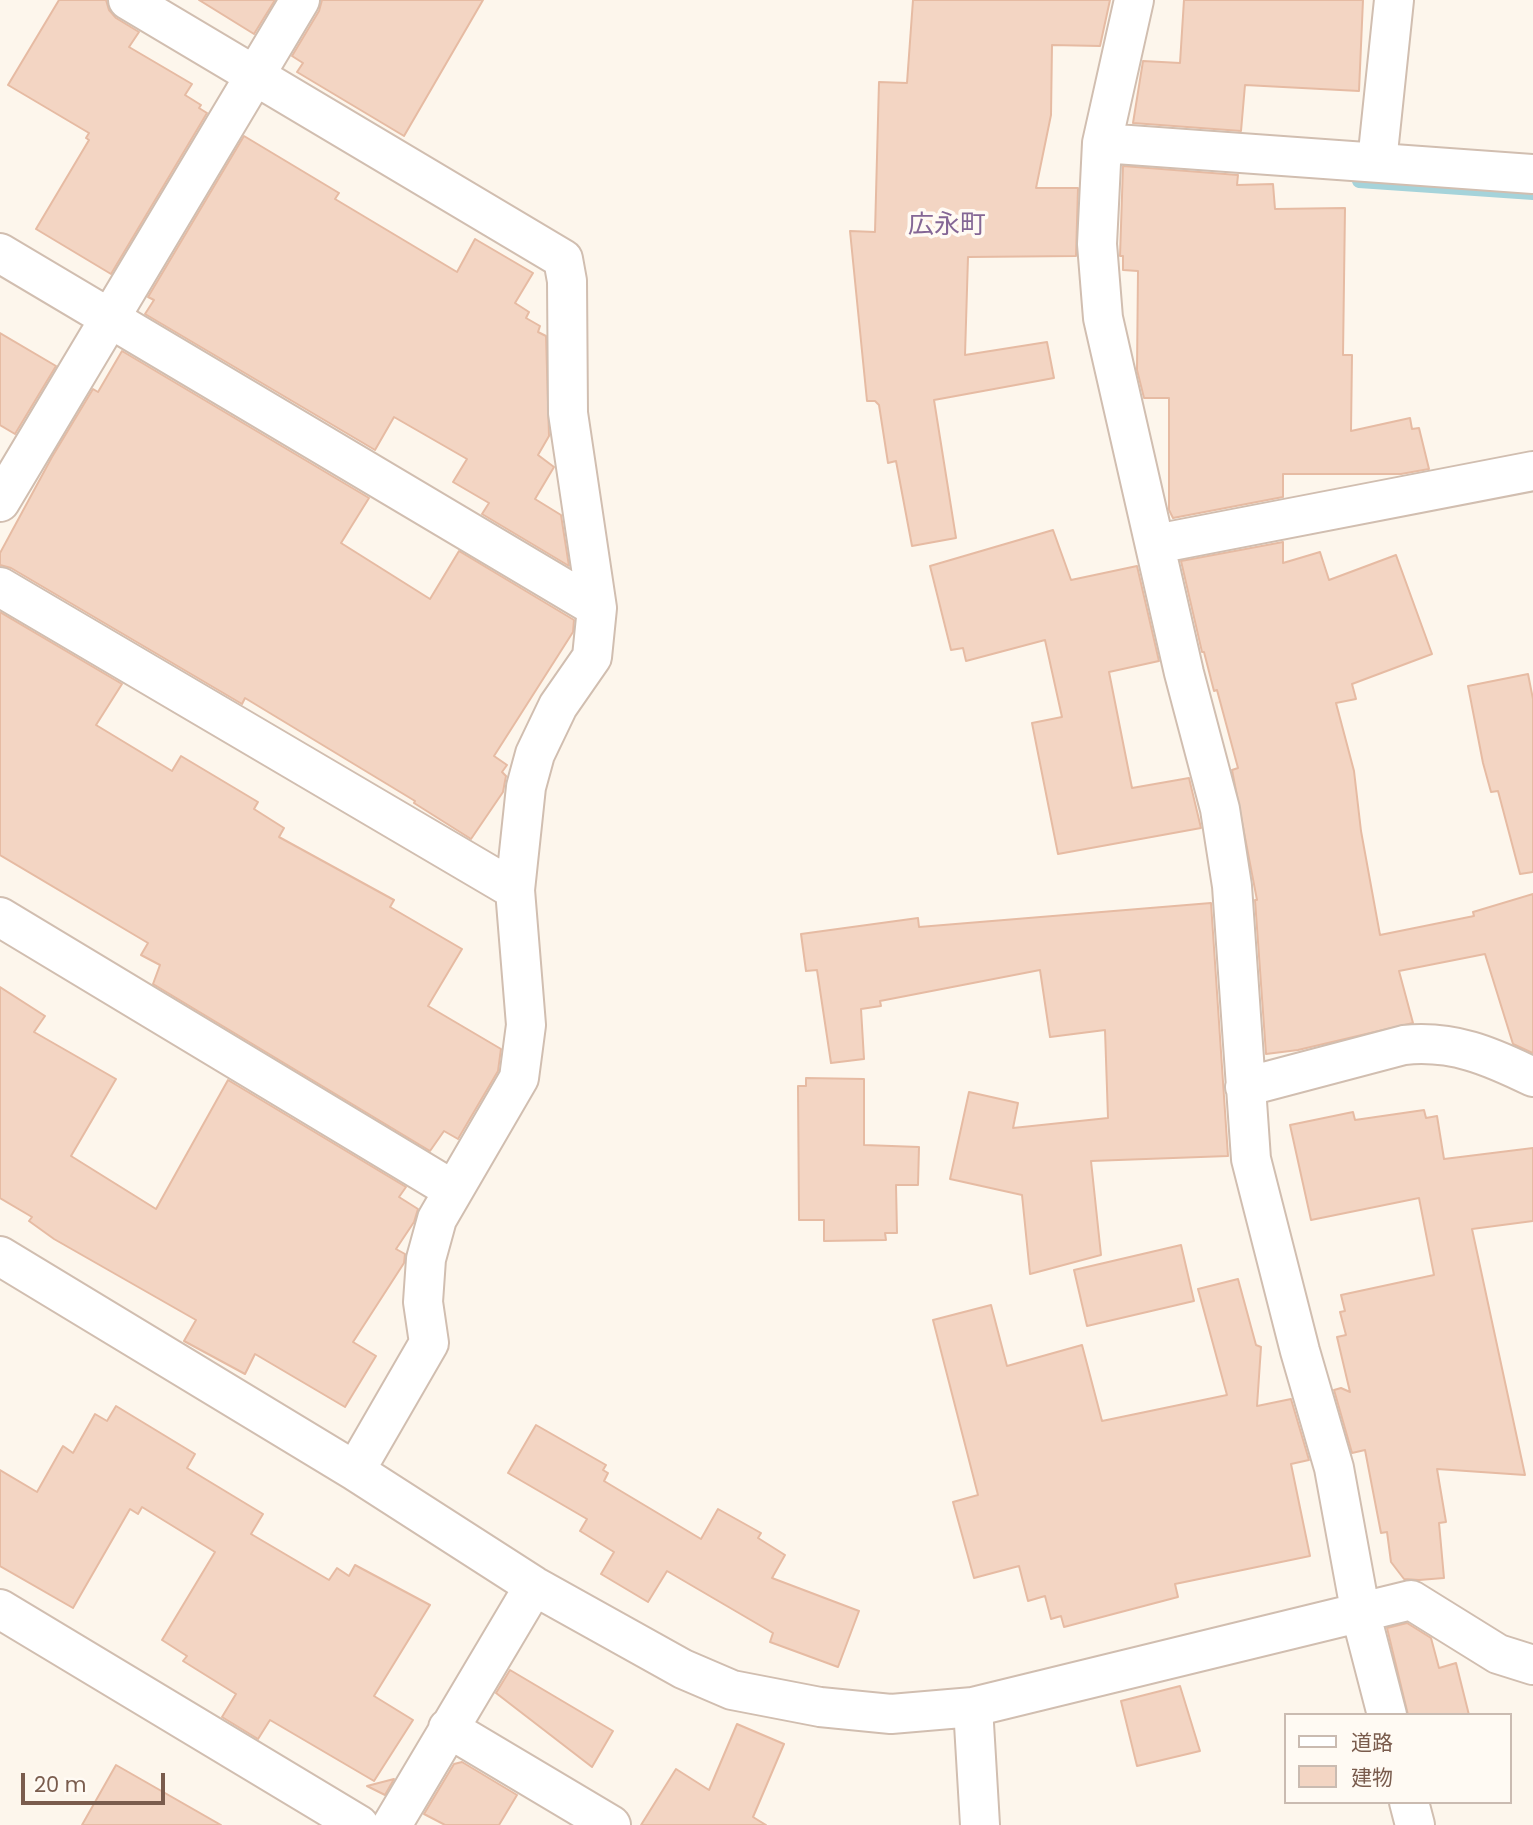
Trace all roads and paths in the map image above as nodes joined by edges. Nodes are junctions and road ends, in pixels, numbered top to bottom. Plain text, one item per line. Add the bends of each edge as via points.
1 (128, 0) edge
2 (300, 0) edge
3 (1134, 0) edge
4 (1394, 0) edge
5 (255, 76) junction
6 (1102, 143) junction
7 (1364, 162) junction
8 (1533, 174) edge
9 (0, 253) edge
10 (108, 317) junction
11 (1533, 471) edge
12 (0, 502) edge
13 (1156, 544) junction
14 (0, 587) edge
15 (597, 608) junction
16 (515, 890) junction
17 (0, 917) edge
18 (1533, 1077) edge
19 (1245, 1087) junction
20 (453, 1190) junction
21 (0, 1255) edge
22 (355, 1471) junction
23 (534, 1586) junction
24 (0, 1609) edge
25 (1361, 1615) junction
26 (1533, 1665) edge
27 (973, 1707) junction
28 (1386, 1713) edge
29 (448, 1728) junction
30 (1410, 1804) edge
31 (359, 1825) edge
32 (392, 1825) edge
33 (611, 1825) edge
34 (980, 1825) edge
35 (1415, 1825) edge

1 - 5 street
2 - 5 street
3 - 6 street
4 - 7 street
5 - 10 street
5 - 15 street via 563,259 568,414
6 - 7 street
6 - 13 street via 1097,244 1103,318
7 - 8 street
9 - 10 street
10 - 12 street
10 - 15 street
11 - 13 street
13 - 19 street via 1224,835 1232,886
14 - 16 street
15 - 16 street via 592,657 558,706 535,754
16 - 20 street via 526,1025 519,1078
17 - 20 street
18 - 19 street via 1461,1046 1430,1042
19 - 25 street via 1251,1159 1334,1468
20 - 22 street via 426,1259 423,1302 429,1343
21 - 22 street
22 - 23 street
23 - 27 street via 683,1669 732,1690 820,1707 891,1714
23 - 29 street
24 - 31 street
25 - 26 street via 1411,1600 1498,1654
25 - 27 street
25 - 28 street
27 - 34 street
29 - 32 street
29 - 33 street
30 - 35 street

